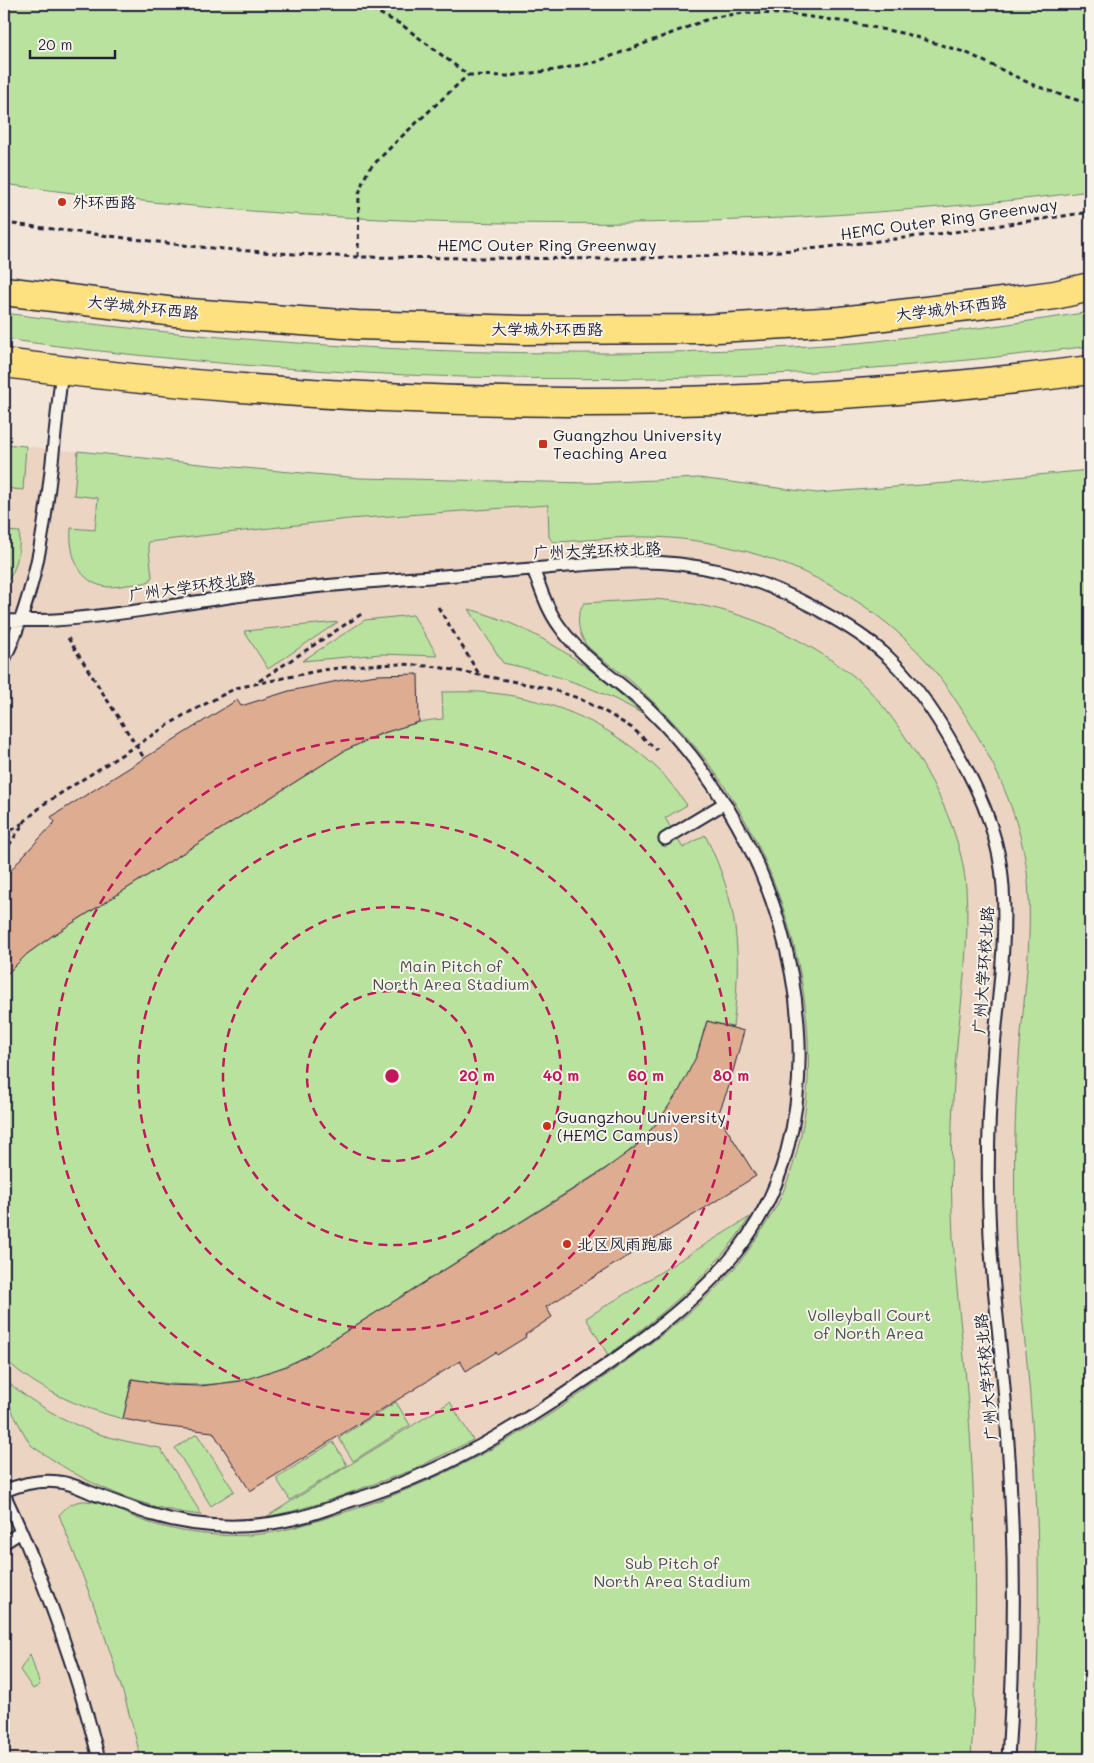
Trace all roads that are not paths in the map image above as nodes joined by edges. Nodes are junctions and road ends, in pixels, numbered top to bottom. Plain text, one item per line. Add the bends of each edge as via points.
1 (1090, 288) edge
2 (4, 291) edge
3 (4, 363) edge
4 (62, 370) junction
5 (1090, 370) edge
6 (533, 569) junction
7 (22, 620) junction
8 (4, 621) edge
9 (4, 660) edge
10 (725, 803) junction
11 (665, 839) dead end
12 (4, 1493) edge
13 (21, 1532) junction
14 (4, 1543) edge
15 (99, 1759) edge
16 (1008, 1759) edge

1 - 2 main road, 大学城外环西路 via 841,321 700,329 532,330 357,325 175,312
3 - 4 main road
4 - 5 main road via 183,384 326,394 480,401 652,402 906,389
4 - 7 lane via 43,538
6 - 7 lane, 广州大学环校北路 via 318,586 56,620
6 - 10 lane via 552,616 569,639 668,729 703,770
6 - 16 lane, 广州大学环校北路 via 618,563 677,564 730,574 790,594 848,627 890,659 941,724 981,799 1000,860 1004,915 988,1176 1012,1528 1013,1616
7 - 8 lane, 广州大学环校北路
7 - 9 lane
10 - 11 lane
10 - 12 lane via 762,873 786,947 796,1009 798,1080 790,1143 769,1202 740,1248 708,1283 610,1362 497,1437 414,1478 300,1518 253,1526 210,1525 169,1519 72,1484 58,1482 30,1483
12 - 13 lane
13 - 14 lane
13 - 15 lane via 64,1642

